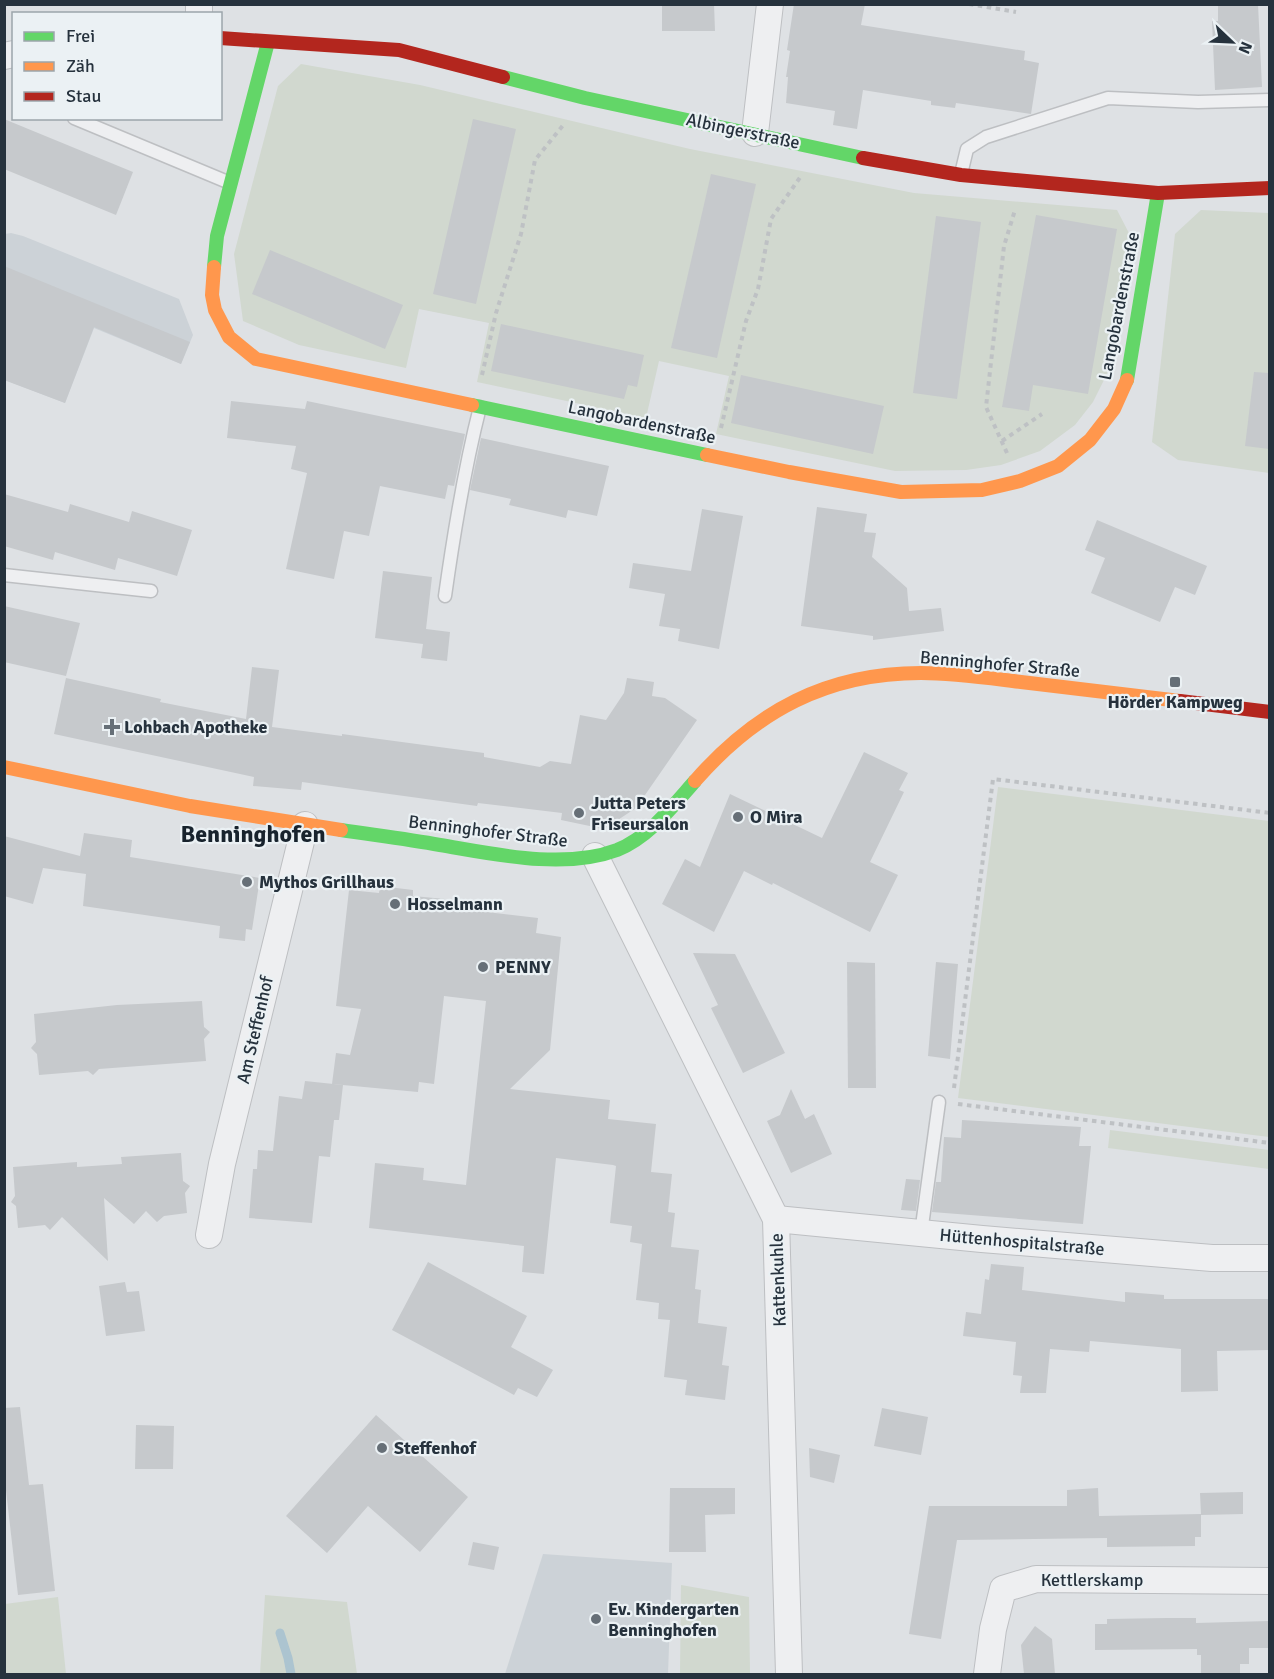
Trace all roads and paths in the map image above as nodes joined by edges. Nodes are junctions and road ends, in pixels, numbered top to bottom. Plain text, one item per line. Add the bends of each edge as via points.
1 (770, 4) edge
2 (969, 4) edge
3 (1016, 12) dead end
4 (222, 38) edge
5 (268, 42) junction
6 (585, 98) junction
7 (1269, 100) edge
8 (79, 120) edge
9 (755, 133) junction
10 (821, 148) junction
11 (961, 175) junction
12 (1024, 181) junction
13 (231, 183) junction
14 (1269, 188) edge
15 (1158, 193) junction
16 (478, 406) junction
17 (1042, 414) dead end
18 (1002, 441) junction
19 (714, 456) junction
20 (1020, 481) junction
21 (4, 575) edge
22 (152, 591) dead end
23 (445, 596) dead end
24 (1269, 712) edge
25 (4, 768) edge
26 (1269, 813) edge
27 (305, 825) junction
28 (595, 856) junction
29 (946, 1103) junction
30 (1269, 1143) edge
31 (776, 1218) junction
32 (921, 1233) junction
33 (209, 1235) dead end
34 (1269, 1258) edge
35 (1269, 1581) edge
36 (789, 1674) edge
37 (987, 1674) edge

1 - 9 street
2 - 3 path
4 - 5 street, Albingerstraße
5 - 6 street, Albingerstraße via 399,50
5 - 13 street, Langobardenstraße
6 - 9 street, Albingerstraße
6 - 16 path via 535,160 521,234 496,313
7 - 11 lane via 1108,98 986,137 967,149
8 - 13 lane
9 - 10 street, Albingerstraße
10 - 11 street, Albingerstraße
10 - 19 path via 771,219 758,289 746,321
11 - 12 street, Albingerstraße
12 - 15 street, Albingerstraße
12 - 18 path via 1004,246 986,407
13 - 16 street, Langobardenstraße via 217,236 212,296 229,337 256,359
14 - 15 street, Albingerstraße
15 - 20 street, Langobardenstraße via 1128,377 1114,409 1090,440 1058,466
16 - 19 street, Langobardenstraße
16 - 23 lane
17 - 18 path
18 - 20 path
19 - 20 street, Langobardenstraße via 901,492 982,490
21 - 22 lane
24 - 28 street, Benninghofer Straße via 963,675 870,676 827,685 774,709 714,758 637,840
25 - 27 street, Benninghofer Straße
26 - 29 path via 993,779
27 - 28 street, Benninghofer Straße via 543,859
27 - 33 street, Am Steffenhof via 222,1164
28 - 31 street, Kattenkuhle
29 - 30 path
29 - 32 lane
31 - 32 street, Hüttenhospitalstraße
31 - 36 street, Kattenkuhle
32 - 34 street, Hüttenhospitalstraße via 1212,1258
35 - 37 street, Kettlerskamp via 1036,1579 1003,1589

